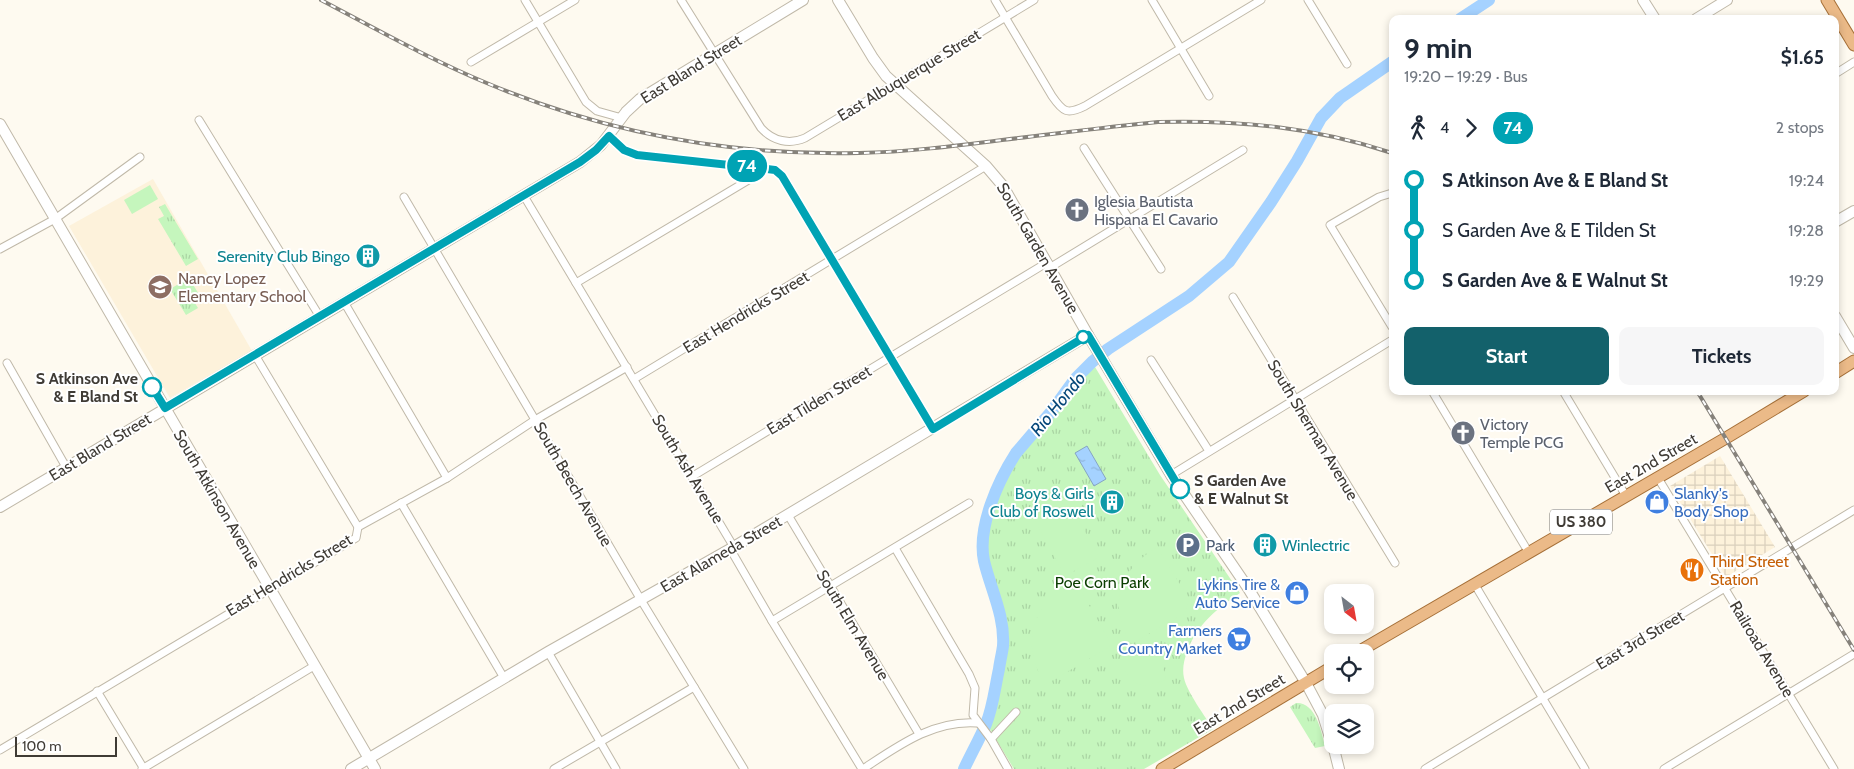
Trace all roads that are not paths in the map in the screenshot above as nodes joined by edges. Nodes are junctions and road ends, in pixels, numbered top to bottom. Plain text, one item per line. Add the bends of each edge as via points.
1 (525, 0) edge
2 (575, 0) edge
3 (681, 0) edge
4 (803, 0) edge
5 (838, 0) edge
6 (995, 0) edge
7 (1034, 0) edge
8 (1152, 0) edge
9 (1261, 0) edge
10 (1308, 0) edge
11 (1643, 0) edge
12 (1727, 0) edge
13 (1827, 0) edge
14 (1652, 15) edge
15 (1703, 15) edge
16 (1836, 15) edge
17 (1006, 17) junction
18 (1839, 20) edge
19 (538, 22) junction
20 (1854, 45) edge
21 (1181, 49) junction
22 (714, 54) junction
23 (471, 62) dead end
24 (1854, 62) edge
25 (1347, 64) dead end
26 (1839, 71) edge
27 (894, 84) junction
28 (1210, 96) dead end
29 (622, 118) junction
30 (199, 120) dead end
31 (0, 124) edge
32 (609, 136) junction
33 (1084, 148) dead end
34 (1243, 150) dead end
35 (140, 157) dead end
36 (986, 166) junction
37 (767, 169) junction
38 (1389, 194) edge
39 (524, 196) junction
40 (404, 198) dead end
41 (1854, 211) edge
42 (55, 219) junction
43 (1129, 220) junction
44 (1839, 220) edge
45 (0, 249) edge
46 (434, 249) junction
47 (832, 260) junction
48 (1049, 264) junction
49 (1161, 269) dead end
50 (576, 283) junction
51 (1233, 297) dead end
52 (344, 302) junction
53 (320, 317) junction
54 (1389, 322) edge
55 (1839, 323) edge
56 (1088, 335) junction
57 (1389, 342) edge
58 (1854, 348) edge
59 (255, 355) junction
60 (890, 357) junction
61 (1151, 360) dead end
62 (1854, 361) edge
63 (7, 363) dead end
64 (626, 367) junction
65 (1839, 370) edge
66 (634, 380) junction
67 (1434, 395) edge
68 (1565, 395) edge
69 (1797, 395) edge
70 (1295, 400) junction
71 (165, 408) junction
72 (535, 420) junction
73 (933, 429) junction
74 (1209, 452) junction
75 (66, 468) junction
76 (1171, 475) junction
77 (693, 476) junction
78 (447, 478) junction
79 (1658, 478) junction
80 (1626, 496) junction
81 (401, 503) junction
82 (969, 503) dead end
83 (0, 507) edge
84 (1854, 510) edge
85 (788, 515) junction
86 (358, 528) junction
87 (732, 548) junction
88 (895, 548) junction
89 (1529, 553) junction
90 (1394, 563) dead end
91 (1475, 585) junction
92 (830, 586) junction
93 (270, 588) junction
94 (1725, 588) junction
95 (641, 600) junction
96 (772, 621) junction
97 (1372, 644) edge
98 (548, 652) junction
99 (1854, 654) edge
100 (314, 666) junction
101 (1324, 672) edge
102 (504, 678) junction
103 (1306, 683) junction
104 (694, 687) junction
105 (97, 692) junction
106 (1788, 693) junction
107 (1543, 699) junction
108 (1016, 712) dead end
109 (1324, 719) edge
110 (979, 723) junction
111 (919, 734) junction
112 (989, 737) junction
113 (600, 742) junction
114 (0, 750) edge
115 (1335, 754) edge
116 (369, 758) junction
117 (143, 769) edge
118 (351, 769) edge
119 (375, 769) edge
120 (554, 769) edge
121 (616, 769) edge
122 (744, 769) edge
123 (863, 769) edge
124 (1008, 769) edge
125 (1162, 769) edge
126 (1339, 769) edge
127 (1425, 769) edge
128 (1585, 769) edge
129 (1664, 769) edge
130 (1834, 769) edge

1 - 19 street
2 - 19 street
3 - 22 street
4 - 22 street, East Bland Street
5 - 27 street, South Garden Avenue via 877,64
6 - 17 street
7 - 17 street, East Albuquerque Street
8 - 21 street
9 - 21 street
10 - 25 street
11 - 14 street
12 - 15 street
13 - 16 main road
17 - 21 street via 1052,96 1067,112 1085,106
17 - 27 street, East Albuquerque Street
18 - 20 main road
19 - 23 street
19 - 29 street via 589,106
21 - 28 street
22 - 27 street, East Albuquerque Street via 761,128 770,137 781,141 794,142 805,138
22 - 29 street, East Bland Street via 640,100
24 - 26 street
27 - 36 street, South Garden Avenue
29 - 32 street, East Bland Street
30 - 53 street
31 - 42 street, South Atkinson Avenue
32 - 37 street via 624,150 637,155
32 - 39 street, East Bland Street via 588,157
33 - 43 street
34 - 43 street, East Tilden Street
35 - 42 street
36 - 47 street, East Hendricks Street
36 - 48 street, South Garden Avenue via 1003,186
37 - 47 street via 782,176
37 - 50 street
38 - 54 street via 1330,225
39 - 46 street, East Bland Street
39 - 50 street, South Ash Avenue
40 - 46 street, South Beech Avenue
41 - 44 street
42 - 45 street
42 - 71 street, South Atkinson Avenue
43 - 48 street, East Tilden Street
43 - 49 street
46 - 52 street, East Bland Street
46 - 72 street, South Beech Avenue
47 - 60 street
47 - 66 street, East Hendricks Street
48 - 56 street, South Garden Avenue
48 - 60 street, East Tilden Street
50 - 64 street, South Ash Avenue
51 - 70 street, South Sherman Avenue
52 - 53 street, East Bland Street
52 - 78 street
53 - 59 street, East Bland Street
55 - 58 street
56 - 73 street, East Alameda Street
56 - 76 street, South Garden Avenue
57 - 70 street
59 - 71 street, East Bland Street
59 - 86 street
60 - 73 street
60 - 77 street, East Tilden Street
61 - 74 street
62 - 65 main road
63 - 75 street
64 - 66 street, South Ash Avenue
64 - 72 street, East Hendricks Street
66 - 77 street, South Ash Avenue
67 - 89 street
68 - 80 street
69 - 79 main road, East 2nd Street / US 380
70 - 74 street
70 - 90 street, South Sherman Avenue
71 - 75 street, East Bland Street
71 - 93 street, South Atkinson Avenue
72 - 78 street, East Hendricks Street
72 - 95 street, South Beech Avenue
73 - 85 street, East Alameda Street
74 - 76 street
75 - 83 street, East Bland Street
76 - 103 street, South Garden Avenue via 1238,573
77 - 87 street, South Ash Avenue
78 - 81 street, East Hendricks Street
79 - 80 main road, East 2nd Street / US 380
79 - 94 street, Railroad Avenue
80 - 89 main road, East 2nd Street / US 380
81 - 86 street, East Hendricks Street
81 - 102 street
82 - 88 street
84 - 94 street, East 3rd Street
85 - 87 street, East Alameda Street
85 - 92 street, South Elm Avenue
86 - 93 street, East Hendricks Street via 356,538
87 - 95 street, East Alameda Street
87 - 96 street, South Ash Avenue
88 - 92 street
88 - 110 street via 974,683 973,710
89 - 91 main road, East 2nd Street / US 380
91 - 97 main road, East 2nd Street / US 380
91 - 107 street
92 - 96 street
92 - 111 street, South Elm Avenue
93 - 100 street, South Atkinson Avenue
93 - 105 street, East Hendricks Street
94 - 106 street, Railroad Avenue
94 - 107 street, East 3rd Street
95 - 98 street, East Alameda Street
95 - 104 street, South Beech Avenue
96 - 123 street, South Ash Avenue
98 - 102 street, East Alameda Street
98 - 113 street
99 - 106 street
100 - 116 street, South Atkinson Avenue
100 - 117 street
101 - 103 main road, East 2nd Street
102 - 116 street, East Alameda Street
103 - 109 street, South Garden Avenue
103 - 125 main road, East 2nd Street
104 - 113 street
104 - 122 street, South Beech Avenue
105 - 114 street, East Hendricks Street
105 - 117 street
106 - 129 street
106 - 130 street, Railroad Avenue
107 - 127 street, East 3rd Street
107 - 128 street
108 - 112 street
110 - 111 street via 940,727
110 - 112 street
111 - 123 street
112 - 124 street
113 - 120 street
113 - 121 street
115 - 126 street, South Garden Avenue
116 - 118 street, East Alameda Street
116 - 119 street, South Atkinson Avenue

